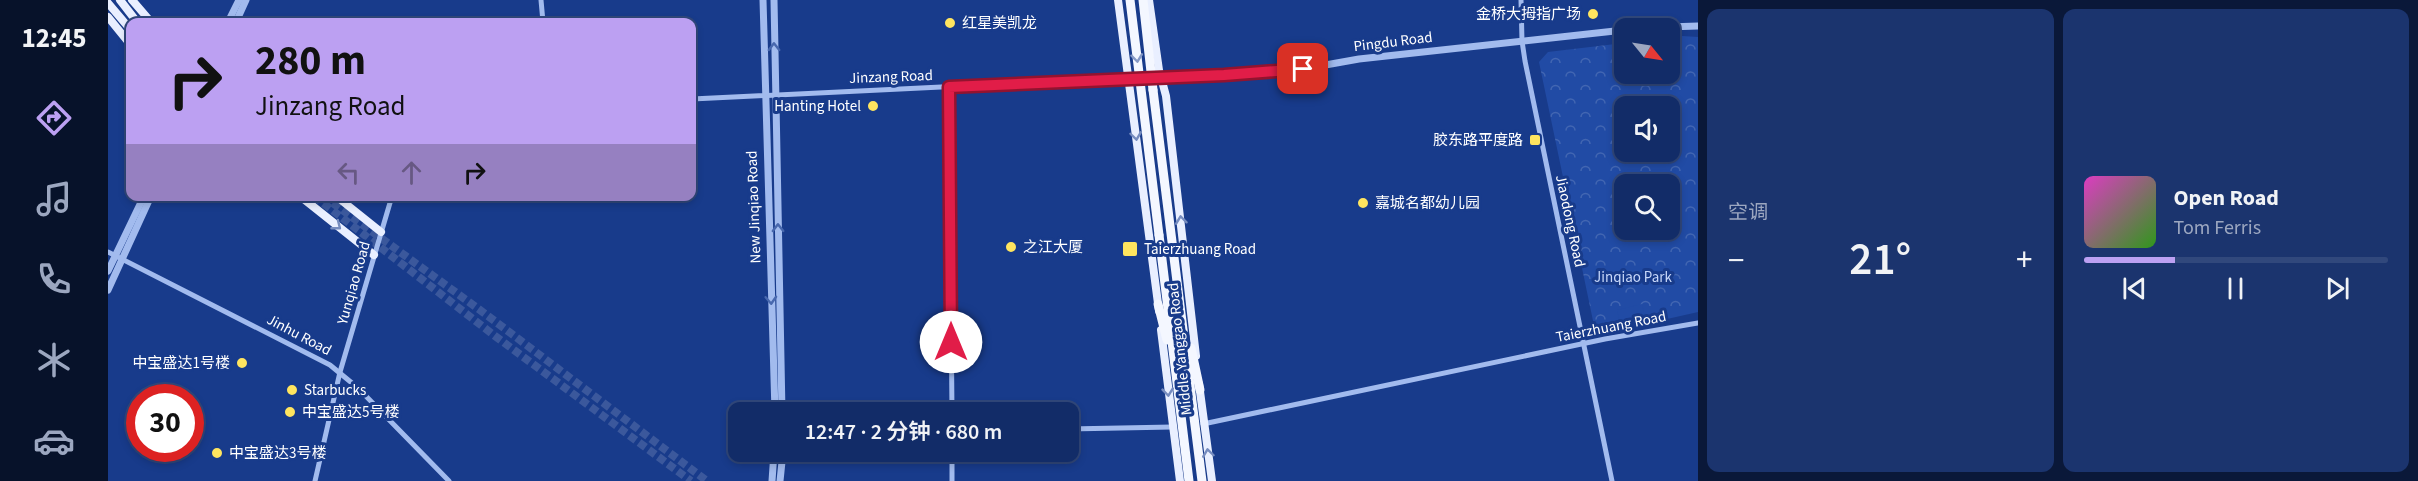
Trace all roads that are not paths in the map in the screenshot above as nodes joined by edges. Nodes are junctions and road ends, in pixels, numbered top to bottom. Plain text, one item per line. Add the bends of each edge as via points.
1 (120, 0) edge
2 (132, 0) edge
3 (239, 0) edge
4 (246, 0) edge
5 (541, 0) edge
6 (763, 0) edge
7 (774, 0) edge
8 (1118, 0) edge
9 (1129, 0) edge
10 (1143, 0) edge
11 (1149, 0) edge
12 (1521, 0) edge
13 (108, 3) edge
14 (108, 17) edge
15 (134, 18) edge
16 (148, 18) edge
17 (230, 18) edge
18 (238, 18) edge
19 (543, 18) edge
20 (126, 24) edge
21 (1698, 26) edge
22 (1680, 27) edge
23 (1614, 31) edge
24 (126, 39) edge
25 (1522, 41) junction
26 (1162, 77) junction
27 (1128, 78) junction
28 (949, 87) junction
29 (1153, 90) junction
30 (765, 94) junction
31 (775, 94) junction
32 (696, 99) edge
33 (142, 201) edge
34 (149, 201) edge
35 (306, 201) edge
36 (342, 201) edge
37 (390, 201) edge
38 (381, 232) junction
39 (115, 255) edge
40 (374, 255) junction
41 (108, 272) edge
42 (1178, 288) junction
43 (108, 290) edge
44 (1158, 304) junction
45 (1698, 322) edge
46 (1584, 345) junction
47 (340, 372) junction
48 (1177, 384) junction
49 (1200, 390) junction
50 (775, 402) edge
51 (783, 402) edge
52 (952, 402) edge
53 (1208, 423) junction
54 (1172, 427) junction
55 (1079, 429) edge
56 (1185, 450) junction
57 (773, 462) edge
58 (782, 462) edge
59 (952, 462) edge
60 (315, 481) edge
61 (449, 481) edge
62 (772, 481) edge
63 (780, 481) edge
64 (952, 481) edge
65 (1182, 481) edge
66 (1189, 481) edge
67 (1202, 481) edge
68 (1212, 481) edge
69 (1612, 481) edge

1 - 15 main road
2 - 16 main road
3 - 17 street
4 - 18 street
5 - 19 street
6 - 30 street, New Jinqiao Road
31 -> 7 street, New Jinqiao Road
8 - 27 main road, Middle Yanggao Road
9 -> 48 highway, Middle Yanggao Road, bridge
10 - 29 highway, Middle Yanggao Road, bridge
11 - 26 main road, Middle Yanggao Road
11 - 29 highway, bridge
12 - 25 street, Jiaodong Road
13 - 20 main road
14 - 24 main road
21 - 22 street
23 - 25 street, Pingdu Road
25 - 26 street, Pingdu Road via 1303,69
25 - 46 street, Jiaodong Road
26 - 27 street, Pingdu Road
49 -> 26 main road, Middle Yanggao Road
27 - 28 street, Jinzang Road
27 -> 44 main road, Middle Yanggao Road
28 - 31 street, Jinzang Road
28 - 52 street
29 - 42 highway, Middle Yanggao Road
30 - 31 street, Jinzang Road
30 - 32 street, Jinzang Road
30 -> 50 street, New Jinqiao Road
51 -> 31 street, New Jinqiao Road
33 - 39 street
34 - 39 street
35 -> 40 main road
36 - 38 main road
37 - 38 street, Yunqiao Road
38 - 40 street, Yunqiao Road
39 - 41 street
39 - 43 street
39 - 47 street, Jinhu Road via 320,358
40 - 47 street, Yunqiao Road
42 - 49 highway
42 - 67 highway, Middle Yanggao Road
44 - 48 highway
44 -> 54 main road, Middle Yanggao Road
45 - 46 street, Taierzhuang Road
46 - 53 street, Taierzhuang Road
46 - 69 street, Jiaodong Road
47 - 60 street, Yunqiao Road
47 - 61 street, Jinhu Road
48 - 56 highway, Middle Yanggao Road
49 - 53 main road, Middle Yanggao Road
68 -> 53 main road, Middle Yanggao Road
54 - 55 street
54 - 65 main road, Middle Yanggao Road
56 - 65 highway
56 - 66 highway, Middle Yanggao Road
57 - 62 street
58 - 63 street
59 - 64 street

